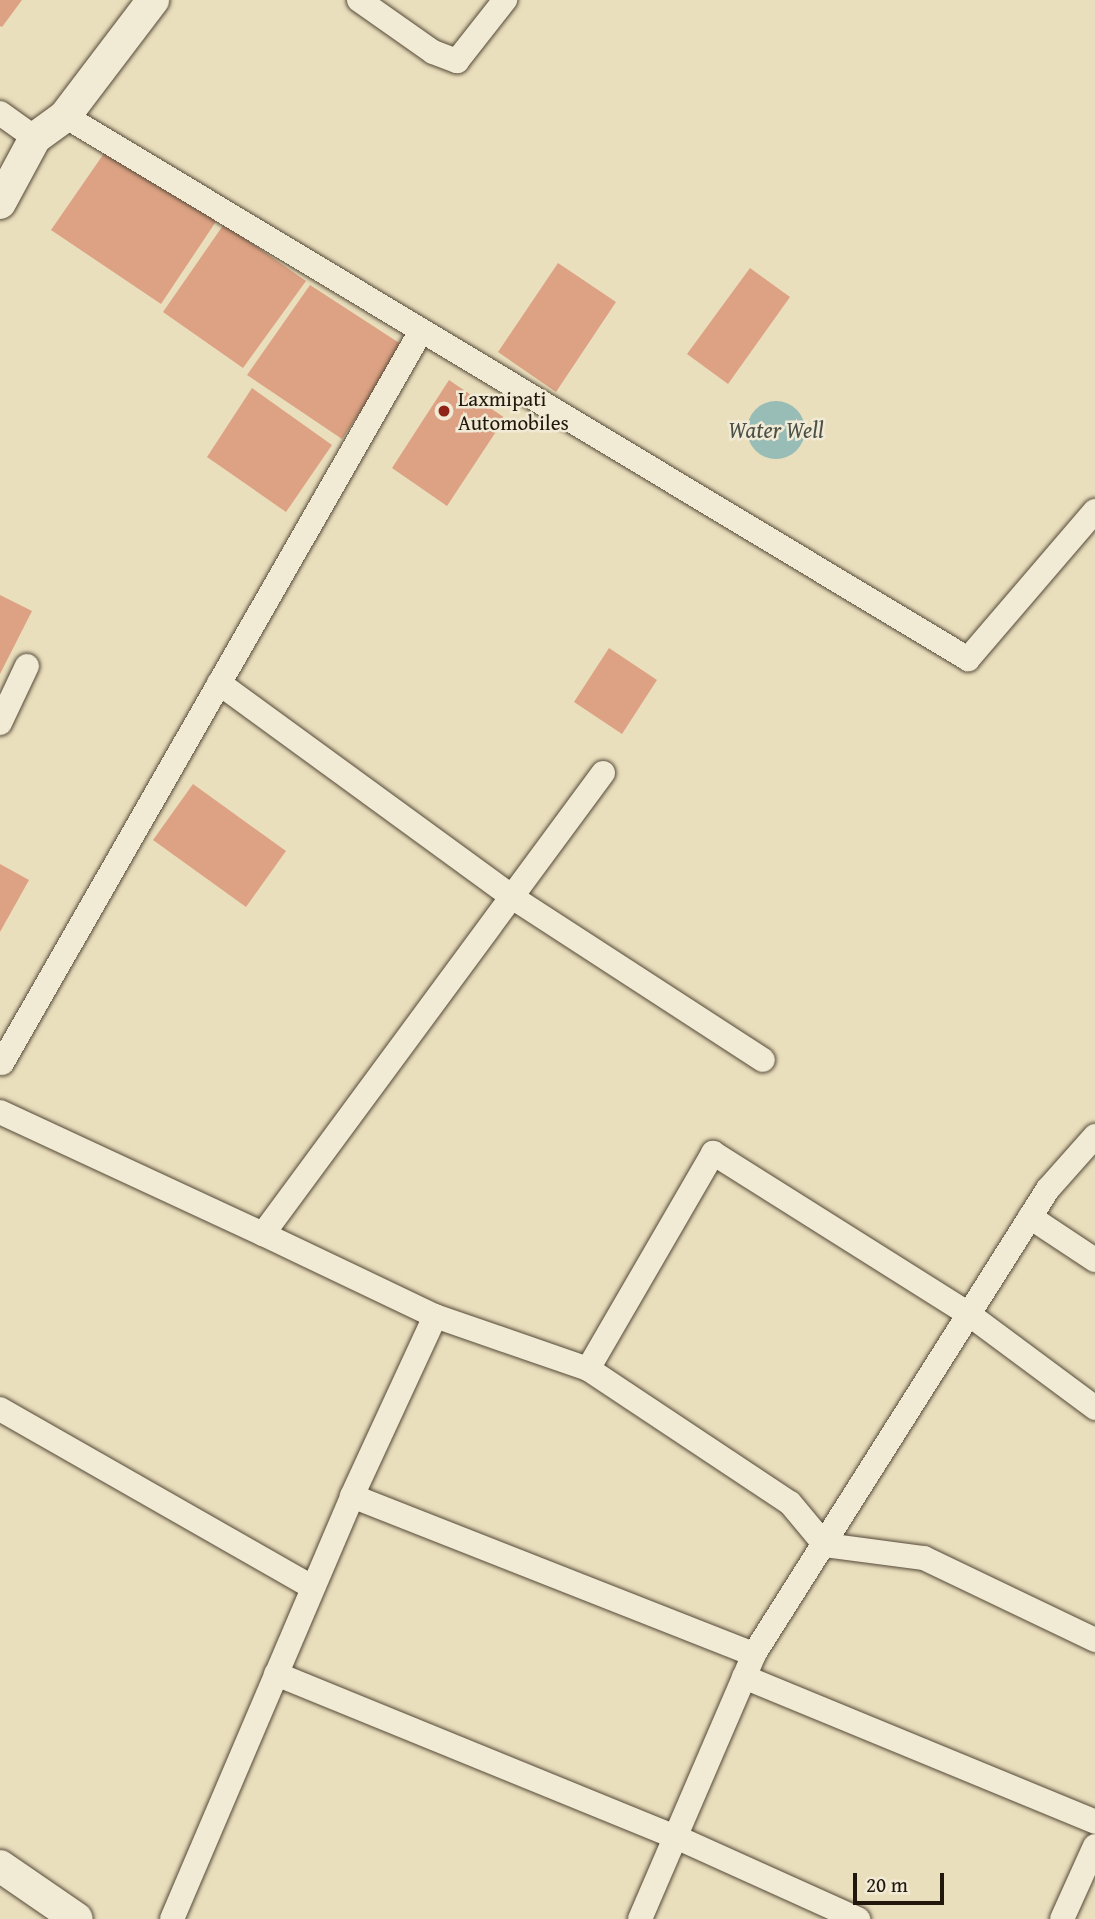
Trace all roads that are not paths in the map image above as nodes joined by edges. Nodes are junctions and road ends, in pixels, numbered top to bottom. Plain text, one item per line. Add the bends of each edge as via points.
1 (153, 0) edge
2 (359, 0) edge
3 (505, 0) edge
4 (0, 113) edge
5 (65, 116) junction
6 (35, 138) junction
7 (0, 203) edge
8 (421, 331) junction
9 (1095, 510) edge
10 (27, 666) dead end
11 (219, 683) junction
12 (0, 723) edge
13 (603, 773) dead end
14 (512, 897) junction
15 (763, 1060) dead end
16 (1, 1064) edge
17 (0, 1112) edge
18 (1095, 1136) edge
19 (1030, 1217) junction
20 (263, 1234) junction
21 (1095, 1261) edge
22 (970, 1315) junction
23 (435, 1316) junction
24 (588, 1369) junction
25 (1095, 1408) edge
26 (0, 1409) edge
27 (352, 1496) junction
28 (825, 1545) junction
29 (312, 1587) junction
30 (1095, 1640) edge
31 (754, 1654) junction
32 (276, 1674) junction
33 (744, 1677) junction
34 (1095, 1822) edge
35 (676, 1837) junction
36 (1095, 1846) edge
37 (0, 1866) edge
38 (77, 1919) edge
39 (172, 1919) edge
40 (640, 1919) edge
41 (858, 1919) edge
42 (1062, 1919) edge

1 - 5 street
2 - 3 street via 433,52 457,61
4 - 6 street
5 - 6 street
5 - 8 street
6 - 7 street
8 - 9 street via 968,659
8 - 11 street
10 - 12 street
11 - 14 street
11 - 16 street
13 - 14 street
14 - 15 street
14 - 20 street
17 - 20 street
18 - 19 street
19 - 21 street
19 - 22 street
20 - 23 street
22 - 24 street via 713,1153
22 - 25 street
22 - 28 street
23 - 24 street
23 - 27 street
24 - 28 street via 790,1503
26 - 29 street
27 - 29 street
27 - 31 street
28 - 30 street via 924,1558
28 - 31 street
29 - 32 street
31 - 33 street
32 - 35 street
32 - 39 street
33 - 34 street
33 - 35 street
35 - 40 street
35 - 41 street
36 - 42 street
37 - 38 street

